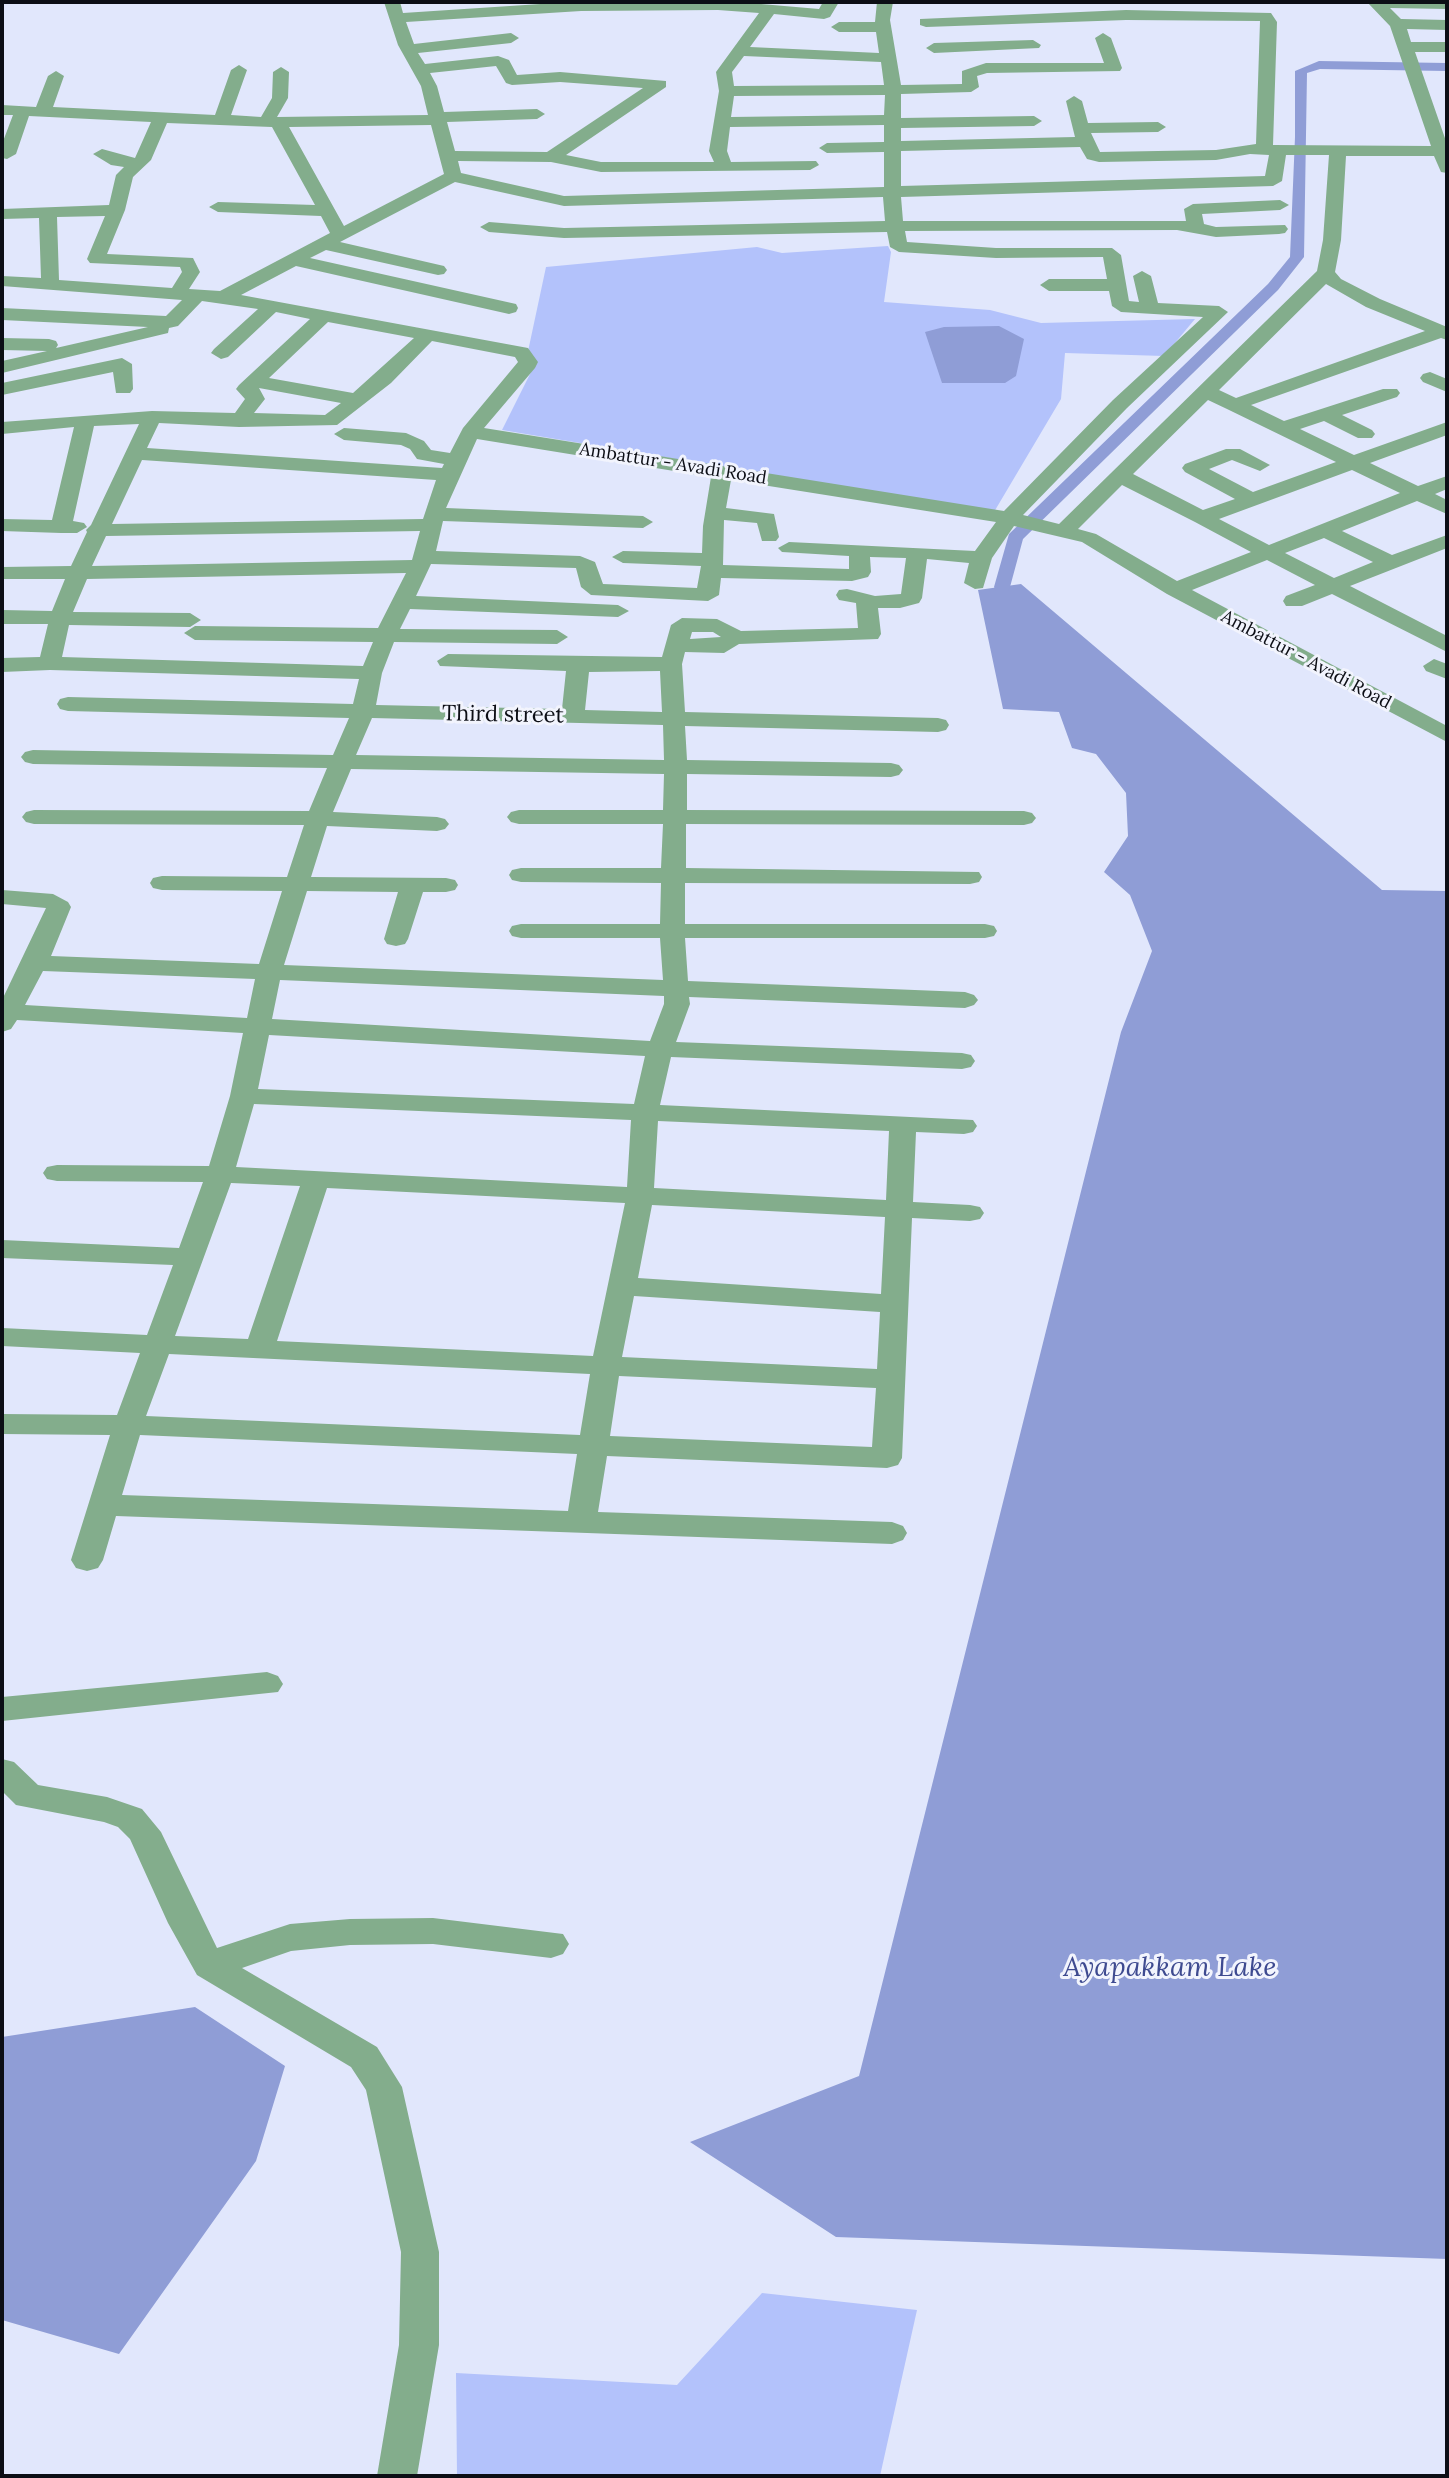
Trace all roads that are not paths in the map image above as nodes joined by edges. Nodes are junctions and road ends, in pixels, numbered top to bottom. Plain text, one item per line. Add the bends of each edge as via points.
1 (831, 2) edge
2 (885, 2) edge
3 (1024, 2) edge
4 (609, 4) edge
5 (1447, 4) edge
6 (398, 6) edge
7 (1383, 7) edge
8 (1124, 9) edge
9 (769, 10) junction
10 (1028, 20) junction
11 (926, 22) dead end
12 (1447, 25) edge
13 (839, 27) dead end
14 (883, 27) junction
15 (511, 38) dead end
16 (1103, 38) dead end
17 (1033, 45) junction
18 (1447, 47) edge
19 (934, 48) dead end
20 (408, 49) junction
21 (741, 51) junction
22 (889, 58) junction
23 (630, 59) dead end
24 (1409, 60) junction
25 (467, 64) junction
26 (1040, 68) junction
27 (420, 69) junction
28 (239, 70) dead end
29 (281, 72) dead end
30 (56, 76) dead end
31 (481, 80) dead end
32 (608, 80) junction
33 (893, 88) junction
34 (727, 91) junction
35 (1422, 97) junction
36 (584, 98) dead end
37 (1447, 98) edge
38 (1074, 101) dead end
39 (2, 110) edge
40 (23, 110) junction
41 (43, 111) junction
42 (537, 114) dead end
43 (162, 116) junction
44 (438, 118) junction
45 (221, 120) junction
46 (272, 122) junction
47 (722, 122) junction
48 (891, 122) junction
49 (1158, 127) dead end
50 (1083, 132) junction
51 (894, 146) junction
52 (827, 148) dead end
53 (1443, 148) edge
54 (1277, 150) junction
55 (1338, 150) junction
56 (7, 154) dead end
57 (447, 156) junction
58 (551, 157) junction
59 (102, 160) dead end
60 (810, 165) dead end
61 (133, 166) junction
62 (724, 167) junction
63 (1447, 169) edge
64 (936, 172) dead end
65 (965, 172) dead end
66 (453, 176) junction
67 (897, 179) junction
68 (1182, 184) junction
69 (1280, 205) dead end
70 (1111, 206) junction
71 (218, 207) dead end
72 (116, 210) junction
73 (327, 211) junction
74 (48, 213) junction
75 (496, 213) junction
76 (2, 214) edge
77 (1194, 217) junction
78 (896, 226) junction
79 (1279, 229) dead end
80 (331, 240) junction
81 (293, 260) junction
82 (438, 270) dead end
83 (1326, 273) junction
84 (1142, 276) dead end
85 (2, 281) edge
86 (50, 284) junction
87 (1049, 285) dead end
88 (1116, 285) junction
89 (187, 294) junction
90 (223, 297) junction
91 (271, 307) junction
92 (509, 308) dead end
93 (1150, 309) junction
94 (2, 314) edge
95 (323, 317) junction
96 (171, 322) junction
97 (1444, 333) edge
98 (426, 337) junction
99 (2, 344) edge
100 (92, 347) junction
101 (221, 353) dead end
102 (2, 367) edge
103 (254, 381) junction
104 (2, 389) edge
105 (123, 389) dead end
106 (1208, 392) junction
107 (1390, 393) dead end
108 (357, 400) junction
109 (1234, 405) junction
110 (1325, 414) junction
111 (152, 417) junction
112 (85, 420) junction
113 (239, 421) junction
114 (2, 428) edge
115 (1283, 428) junction
116 (1447, 428) edge
117 (470, 432) junction
118 (344, 434) dead end
119 (1365, 434) dead end
120 (135, 453) junction
121 (1353, 462) junction
122 (1260, 465) dead end
123 (452, 468) junction
124 (722, 471) junction
125 (1121, 476) junction
126 (1447, 482) edge
127 (1417, 493) junction
128 (1252, 500) junction
129 (1447, 508) edge
130 (715, 513) junction
131 (1202, 518) junction
132 (432, 519) junction
133 (1013, 519) junction
134 (643, 522) dead end
135 (2, 525) edge
136 (61, 527) junction
137 (97, 528) junction
138 (1054, 528) junction
139 (1324, 530) junction
140 (769, 537) dead end
141 (1447, 541) edge
142 (789, 548) dead end
143 (859, 551) junction
144 (1269, 552) junction
145 (917, 554) junction
146 (623, 557) dead end
147 (981, 558) junction
148 (422, 562) junction
149 (1391, 563) junction
150 (712, 566) junction
151 (79, 572) junction
152 (2, 573) edge
153 (975, 583) dead end
154 (1332, 586) junction
155 (1175, 589) junction
156 (1294, 601) dead end
157 (403, 602) junction
158 (618, 611) dead end
159 (2, 617) edge
160 (60, 617) junction
161 (387, 633) junction
162 (557, 637) dead end
163 (1447, 645) edge
164 (674, 654) junction
165 (448, 661) dead end
166 (50, 663) junction
167 (2, 665) edge
168 (578, 665) junction
169 (371, 673) junction
170 (68, 704) dead end
171 (363, 712) junction
172 (573, 717) junction
173 (672, 719) junction
174 (938, 725) dead end
175 (1447, 735) edge
176 (33, 757) dead end
177 (342, 764) junction
178 (676, 765) junction
179 (891, 770) dead end
180 (676, 815) junction
181 (34, 817) dead end
182 (519, 817) dead end
183 (318, 818) junction
184 (1024, 818) dead end
185 (437, 824) dead end
186 (673, 874) junction
187 (521, 875) dead end
188 (970, 877) dead end
189 (162, 883) dead end
190 (297, 883) junction
191 (413, 884) junction
192 (446, 885) dead end
193 (2, 897) edge
194 (521, 931) dead end
195 (672, 931) junction
196 (985, 931) dead end
197 (396, 939) dead end
198 (35, 963) junction
199 (269, 972) junction
200 (676, 988) junction
201 (965, 1000) dead end
202 (5, 1018) edge
203 (256, 1026) junction
204 (660, 1049) junction
205 (962, 1061) dead end
206 (243, 1096) junction
207 (645, 1113) junction
208 (903, 1124) junction
209 (964, 1126) dead end
210 (57, 1173) dead end
211 (220, 1174) junction
212 (316, 1180) junction
213 (640, 1198) junction
214 (899, 1211) junction
215 (970, 1213) dead end
216 (2, 1249) edge
217 (189, 1257) junction
218 (622, 1286) junction
219 (894, 1304) junction
220 (2, 1337) edge
221 (158, 1342) junction
222 (260, 1347) junction
223 (606, 1365) junction
224 (891, 1379) junction
225 (2, 1424) edge
226 (128, 1425) junction
227 (594, 1445) junction
228 (104, 1505) junction
229 (581, 1523) junction
230 (892, 1533) dead end
231 (87, 1560) dead end
232 (267, 1684) dead end
233 (2, 1709) edge
234 (2, 1771) edge
235 (15, 1799) edge
236 (551, 1944) dead end
237 (209, 1965) junction
238 (397, 2476) edge

1 - 9 street via 824,14
2 - 14 street
3 - 10 street
4 - 6 street
4 - 9 street
5 - 7 street
6 - 20 street
7 - 12 street
7 - 24 street
8 - 10 street
8 - 54 street via 1253,13 1268,18
9 - 21 street
10 - 11 street
10 - 17 street
13 - 14 street
14 - 22 street
15 - 20 street
16 - 26 street via 1114,68
17 - 19 street
17 - 26 street
18 - 24 street
20 - 27 street
21 - 22 street
21 - 34 street via 724,72
22 - 33 street
23 - 32 street
24 - 35 street
25 - 27 street
25 - 31 street
25 - 32 street via 498,61 512,80
26 - 33 street via 976,70 968,74 971,87 965,89
27 - 44 street
28 - 45 street
29 - 46 street
30 - 41 street
32 - 36 street
32 - 58 street via 660,84
33 - 34 street
33 - 48 street
34 - 47 street
35 - 37 street
35 - 53 street
38 - 50 street
39 - 40 street
40 - 41 street
40 - 56 street
41 - 43 street
42 - 44 street
43 - 45 street
43 - 61 street via 142,160
44 - 46 street
44 - 57 street
45 - 46 street
46 - 73 street
47 - 48 street
47 - 62 street via 718,151
48 - 50 street via 1042,124
48 - 51 street
49 - 50 street
50 - 51 street
50 - 54 street via 1099,157
51 - 52 street
51 - 67 street
53 - 55 street
53 - 63 street
54 - 55 street
54 - 68 street via 1273,181
55 - 83 street
57 - 58 street
57 - 66 street
58 - 62 street via 601,167
59 - 61 street
60 - 62 street
61 - 72 street
64 - 65 street
66 - 75 street
66 - 80 street
67 - 70 street
67 - 75 street via 564,201
67 - 78 street via 892,209
68 - 70 street
68 - 77 street
69 - 77 street
70 - 77 street
70 - 78 street
71 - 73 street
72 - 74 street
72 - 89 street via 96,259 187,262
73 - 80 street
74 - 76 street via 29,207
74 - 86 street
75 - 78 street via 562,242
77 - 79 street via 1209,232
78 - 88 street via 899,247 1106,252 1112,255
80 - 81 street
80 - 82 street
81 - 90 street
81 - 92 street
83 - 97 street via 1347,290
83 - 106 street
84 - 93 street
85 - 86 street
86 - 89 street
87 - 88 street
88 - 93 street via 1121,306
89 - 90 street
89 - 96 street
90 - 91 street
91 - 95 street
91 - 101 street
93 - 133 street via 1219,312 1120,404
94 - 96 street
95 - 98 street
95 - 103 street
96 - 100 street via 158,332
97 - 109 street
98 - 108 street
98 - 117 street via 507,348 527,359
99 - 100 street
100 - 102 street
103 - 108 street
103 - 113 street via 246,389 255,399
104 - 105 street via 122,364
106 - 109 street
106 - 125 street
107 - 110 street
108 - 113 street via 330,421
109 - 115 street
110 - 115 street
110 - 119 street
111 - 112 street
111 - 113 street
111 - 120 street
112 - 114 street
112 - 136 street
115 - 121 street
116 - 121 street
117 - 123 street
117 - 124 street, Ambattur - Avadi Road
118 - 123 street via 406,439
120 - 123 street
120 - 137 street
121 - 127 street
121 - 128 street
122 - 128 street via 1233,453 1192,468
123 - 132 street
124 - 130 street
124 - 133 street, Ambattur - Avadi Road
125 - 131 street
125 - 138 street
126 - 127 street
127 - 129 street
127 - 139 street
128 - 131 street
130 - 140 street via 767,518
130 - 150 street
131 - 144 street
132 - 134 street
132 - 137 street
132 - 148 street
133 - 138 street, Ambattur - Avadi Road
133 - 147 street
135 - 136 street
136 - 137 street
137 - 151 street
138 - 155 street, Ambattur - Avadi Road via 1089,538
139 - 144 street
139 - 149 street
141 - 149 street
142 - 143 street
143 - 145 street
143 - 150 street via 860,572 852,575
144 - 154 street
144 - 155 street
145 - 147 street
145 - 164 street via 911,598 858,598 870,634 733,638 724,646
146 - 150 street
147 - 153 street
148 - 150 street via 580,562 588,566 592,587 599,590 706,601
148 - 151 street
148 - 157 street
149 - 154 street
151 - 152 street
151 - 160 street
154 - 156 street
154 - 163 street
155 - 175 street, Ambattur - Avadi Road
157 - 158 street
157 - 161 street
159 - 160 street
160 - 161 street
160 - 166 street
161 - 162 street
161 - 169 street
164 - 168 street
164 - 173 street
165 - 168 street
166 - 167 street
166 - 169 street
168 - 172 street
169 - 171 street
170 - 171 street, Third street
171 - 172 street, Third street
171 - 177 street
172 - 173 street, Third street
173 - 174 street, Third street
173 - 178 street
176 - 177 street
177 - 178 street
177 - 183 street
178 - 179 street
178 - 180 street
180 - 182 street
180 - 184 street
180 - 186 street
181 - 183 street
183 - 185 street
183 - 190 street
186 - 187 street
186 - 188 street
186 - 195 street
189 - 190 street
190 - 191 street
190 - 199 street
191 - 192 street
191 - 197 street
193 - 198 street via 53,901 59,907
194 - 195 street
195 - 196 street
195 - 200 street
198 - 199 street
198 - 202 street
199 - 200 street
199 - 203 street
200 - 201 street
200 - 204 street via 677,1004
202 - 203 street
203 - 204 street
203 - 206 street
204 - 205 street
204 - 207 street
206 - 207 street
206 - 211 street
207 - 208 street
207 - 213 street
208 - 209 street
208 - 214 street
210 - 211 street
211 - 212 street
211 - 217 street
212 - 213 street
212 - 222 street
213 - 214 street
213 - 218 street
214 - 215 street
214 - 219 street
216 - 217 street
217 - 221 street
218 - 219 street
218 - 223 street
219 - 224 street
220 - 221 street
221 - 222 street
221 - 226 street
222 - 223 street
223 - 224 street
223 - 227 street
224 - 227 street via 887,1458
225 - 226 street
226 - 227 street
226 - 228 street
227 - 229 street
228 - 229 street
228 - 231 street
229 - 230 street
232 - 233 street
234 - 235 street
235 - 237 street via 107,1810 130,1818 144,1832
236 - 237 street via 433,1931 350,1932 290,1938
237 - 238 street via 364,2057 384,2087 420,2252 419,2345

